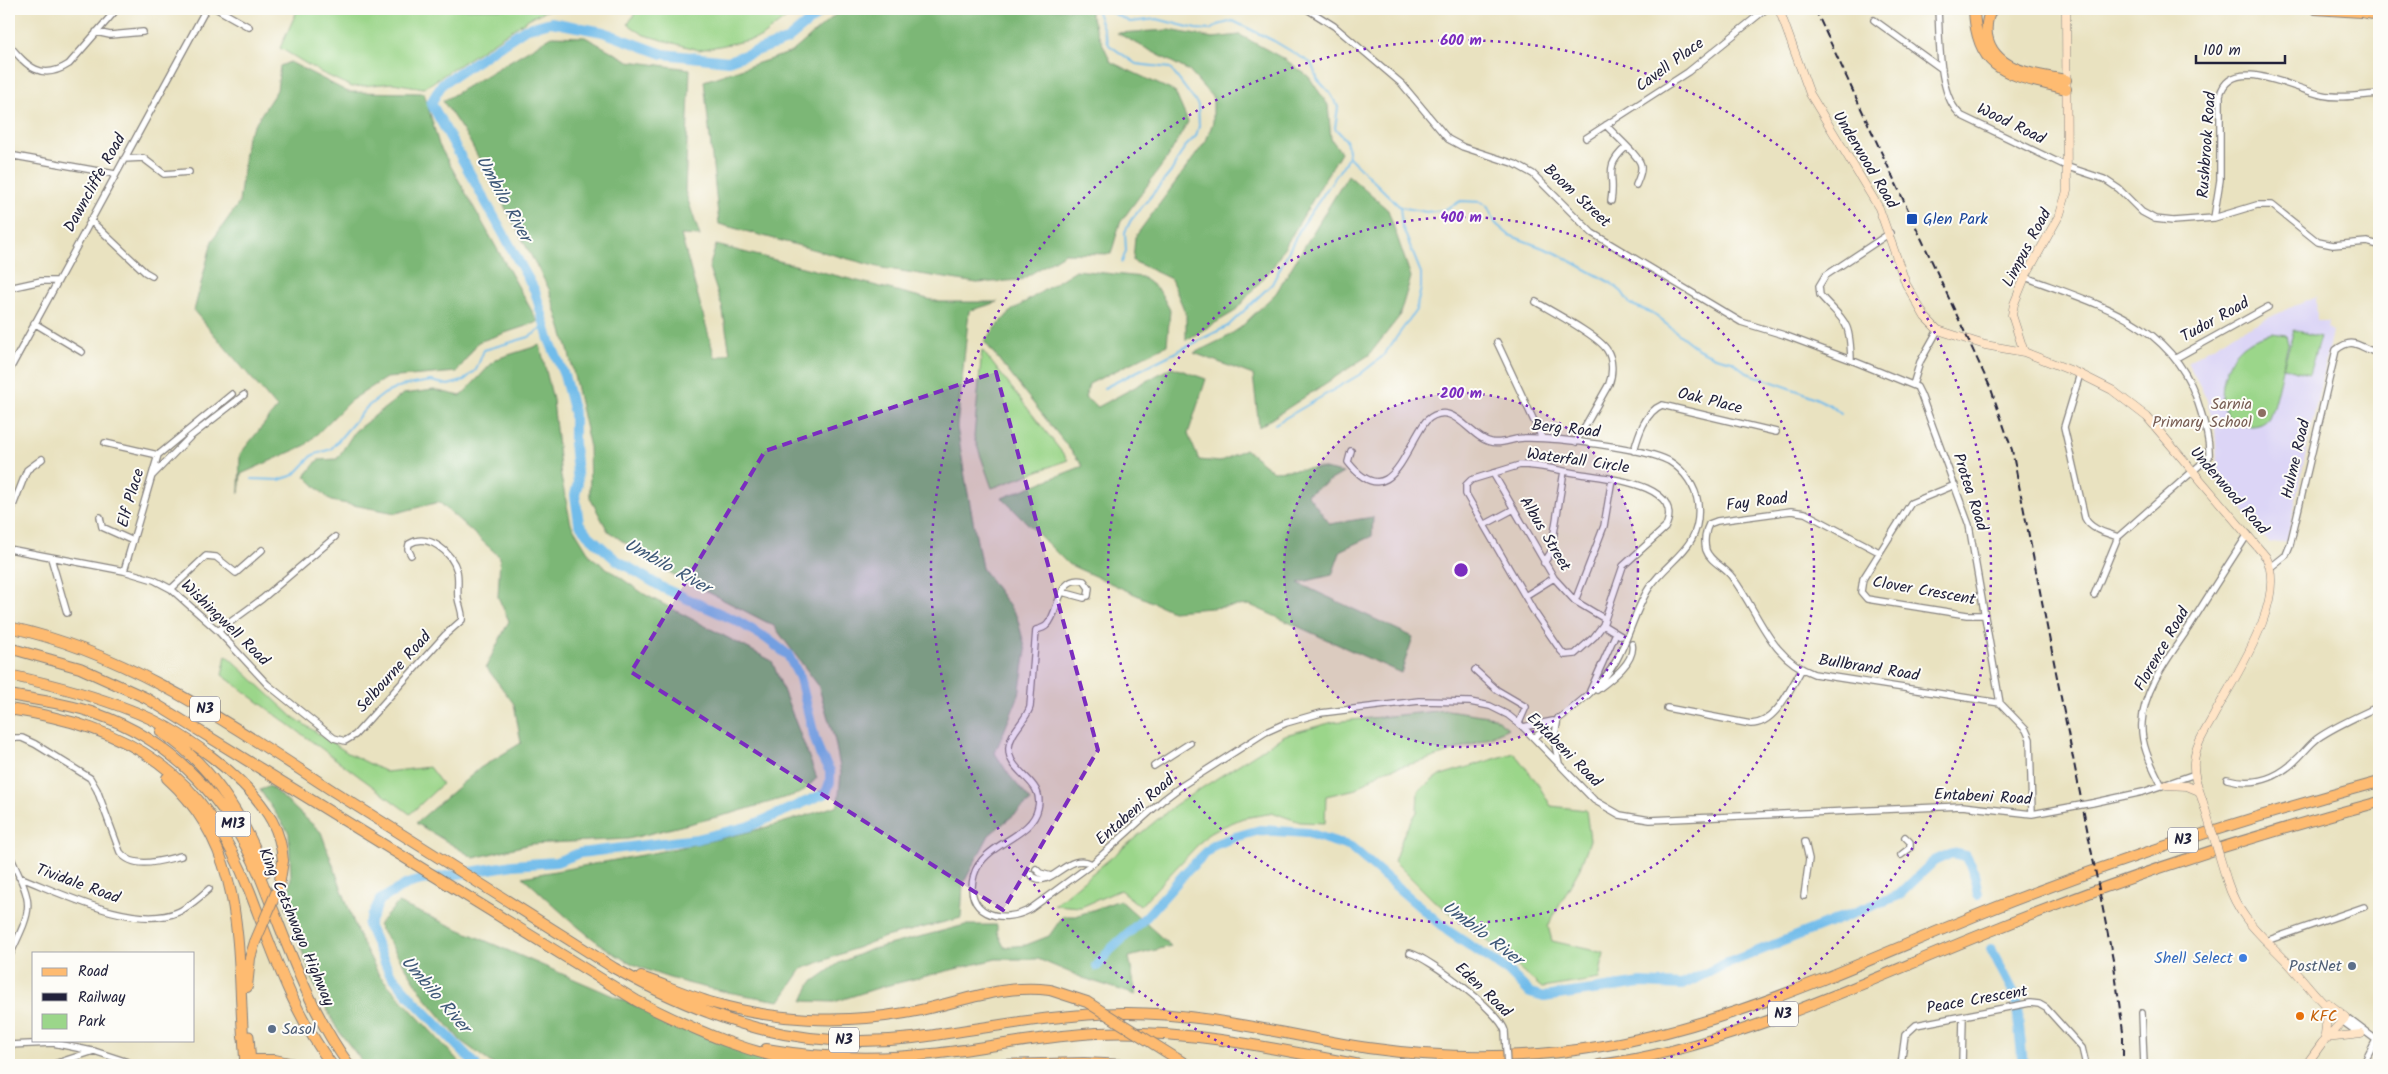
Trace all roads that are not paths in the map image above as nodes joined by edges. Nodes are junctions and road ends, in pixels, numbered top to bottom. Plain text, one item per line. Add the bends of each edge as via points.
1 (117, 9) edge
2 (206, 9) edge
3 (217, 9) edge
4 (1307, 9) edge
5 (1766, 9) edge
6 (1779, 9) edge
7 (1938, 9) edge
8 (1974, 9) edge
9 (1992, 9) edge
10 (2066, 9) edge
11 (2315, 9) edge
12 (2339, 9) edge
13 (2361, 12) junction
14 (2379, 15) edge
15 (1874, 20) dead end
16 (250, 27) dead end
17 (96, 32) junction
18 (143, 32) dead end
19 (9, 45) edge
20 (1942, 69) junction
21 (2066, 85) junction
22 (2379, 94) edge
23 (1606, 125) junction
24 (1586, 138) dead end
25 (1626, 147) junction
26 (10, 155) edge
27 (124, 159) junction
28 (2068, 168) junction
29 (189, 172) dead end
30 (9, 173) edge
31 (115, 174) junction
32 (1636, 185) dead end
33 (1611, 201) dead end
34 (2214, 218) junction
35 (90, 220) junction
36 (1890, 233) junction
37 (2379, 245) edge
38 (152, 276) dead end
39 (2025, 277) junction
40 (58, 281) junction
41 (9, 288) edge
42 (1536, 302) dead end
43 (2268, 307) dead end
44 (34, 322) junction
45 (1938, 330) junction
46 (1497, 342) dead end
47 (82, 352) dead end
48 (2024, 352) junction
49 (2379, 353) edge
50 (2176, 358) junction
51 (1852, 360) junction
52 (9, 371) edge
53 (2080, 374) junction
54 (1914, 385) junction
55 (232, 394) dead end
56 (244, 395) dead end
57 (1776, 432) dead end
58 (1542, 438) junction
59 (1576, 442) junction
60 (105, 443) dead end
61 (1351, 451) dead end
62 (1634, 451) junction
63 (158, 455) junction
64 (42, 459) dead end
65 (1564, 471) junction
66 (2193, 471) junction
67 (1493, 473) junction
68 (152, 476) junction
69 (1612, 479) junction
70 (1955, 485) junction
71 (1514, 509) junction
72 (9, 516) edge
73 (100, 517) dead end
74 (1717, 521) joint
75 (1484, 525) junction
76 (2248, 534) junction
77 (335, 537) dead end
78 (2118, 537) junction
79 (133, 542) junction
80 (9, 549) edge
81 (262, 550) dead end
82 (1879, 552) junction
83 (410, 555) dead end
84 (51, 558) junction
85 (1544, 563) junction
86 (2271, 567) junction
87 (124, 571) junction
88 (1554, 578) junction
89 (171, 588) junction
90 (1062, 592) junction
91 (2094, 595) dead end
92 (1525, 596) junction
93 (1574, 600) junction
94 (67, 612) dead end
95 (1984, 615) junction
96 (1604, 622) junction
97 (9, 626) edge
98 (218, 632) junction
99 (1632, 644) dead end
100 (9, 648) edge
101 (1802, 669) junction
102 (1475, 670) dead end
103 (9, 675) edge
104 (1589, 693) junction
105 (9, 695) edge
106 (2000, 703) junction
107 (112, 704) junction
108 (2379, 706) edge
109 (1667, 708) dead end
110 (9, 709) edge
111 (1556, 719) junction
112 (73, 721) junction
113 (1521, 725) junction
114 (9, 738) edge
115 (1534, 738) junction
116 (345, 741) joint
117 (1190, 744) dead end
118 (1559, 764) junction
119 (1154, 766) dead end
120 (2195, 774) junction
121 (2227, 779) dead end
122 (2379, 782) edge
123 (2164, 786) junction
124 (2200, 795) junction
125 (2379, 802) edge
126 (2032, 814) junction
127 (1905, 837) dead end
128 (1805, 842) dead end
129 (9, 854) edge
130 (1901, 855) dead end
131 (181, 856) dead end
132 (1092, 864) junction
133 (1036, 869) dead end
134 (1030, 874) dead end
135 (1051, 876) junction
136 (20, 877) junction
137 (209, 889) dead end
138 (1804, 896) dead end
139 (2364, 907) dead end
140 (2266, 940) junction
141 (1410, 953) dead end
142 (9, 957) edge
143 (614, 968) junction
144 (300, 980) junction
145 (2304, 982) junction
146 (2325, 1006) junction
147 (2142, 1013) dead end
148 (1963, 1016) junction
149 (2341, 1016) junction
150 (700, 1031) junction
151 (2360, 1034) junction
152 (246, 1036) junction
153 (2324, 1038) junction
154 (2376, 1040) edge
155 (9, 1045) edge
156 (94, 1051) junction
157 (248, 1063) edge
158 (51, 1065) edge
159 (137, 1065) edge
160 (299, 1065) edge
161 (332, 1065) edge
162 (349, 1065) edge
163 (820, 1065) edge
164 (994, 1065) edge
165 (1124, 1065) edge
166 (1187, 1065) edge
167 (1360, 1065) edge
168 (1507, 1065) edge
169 (1599, 1065) edge
170 (1805, 1065) edge
171 (1810, 1065) edge
172 (1901, 1065) edge
173 (1962, 1065) edge
174 (2086, 1065) edge
175 (2144, 1065) edge
176 (2306, 1065) edge
177 (2363, 1065) edge

1 - 17 street
2 - 27 street, Dawncliffe Road
3 - 16 street
4 - 51 street, Boom Street via 1334,26 1402,84 1448,139 1526,169 1592,233 1741,322 1784,334
5 - 23 street, Cavell Place via 1688,72
6 - 36 main road, Underwood Road via 1810,94 1874,198
7 - 20 street, Wood Road
8 - 21 highway via 1980,48 1994,64 2014,75
9 - 21 highway via 1987,22 1988,41 2000,59 2016,69
10 - 21 main road, Limpus Road
11 - 13 highway
12 - 13 highway
13 - 14 highway
15 - 20 street
17 - 18 street via 110,35
17 - 19 street via 69,64 52,71 33,70
20 - 28 street, Wood Road via 1948,97 1962,116
21 - 28 main road, Limpus Road
22 - 34 street, Rushbrook Road via 2331,97 2268,78 2250,75 2231,78 2220,95 2220,186
23 - 24 street, Cavell Place
23 - 25 street
25 - 32 street via 1641,165
25 - 33 street via 1611,164
26 - 30 street
26 - 31 street
27 - 29 street via 143,158 164,174
27 - 31 street, Dawncliffe Road
28 - 34 street via 2111,183 2142,212 2155,219
28 - 39 main road, Limpus Road via 2067,191 2060,214
31 - 35 street, Dawncliffe Road
34 - 37 street via 2257,205 2272,205 2318,242
35 - 38 street
35 - 40 street, Dawncliffe Road
36 - 45 main road, Underwood Road via 1910,293 1925,317
36 - 51 street via 1825,276 1819,286 1820,295 1846,323
39 - 48 main road, Limpus Road via 2012,315
39 - 50 street via 2129,318
40 - 41 street
40 - 44 street, Dawncliffe Road
42 - 59 street via 1602,344 1609,354 1611,379
43 - 50 street, Tudor Road
44 - 47 street
44 - 52 street, Dawncliffe Road
45 - 48 main road, Underwood Road via 1985,345
45 - 54 street via 1920,362
46 - 58 street
48 - 53 main road, Underwood Road
49 - 86 street, Hulme Road via 2366,351 2353,342 2336,350 2290,545 2286,555
50 - 66 street via 2197,397 2207,432 2209,458
51 - 54 street, Boom Street
53 - 66 main road, Underwood Road via 2136,407
53 - 78 street via 2064,427 2085,518 2097,530
54 - 70 street, Protea Road via 1922,395
55 - 63 street
56 - 68 street via 190,437
57 - 62 street, Oak Place via 1662,405 1652,411
58 - 59 street, Berg Road
58 - 61 street, Berg Road via 1490,442 1456,418 1437,415 1430,417 1421,427 1399,468 1389,478 1372,482 1362,477 1348,462
59 - 62 street, Berg Road
60 - 63 street, Elf Place
62 - 104 street, Berg Road via 1662,458 1681,471 1698,501 1698,522 1690,544 1648,590 1616,661
63 - 68 street, Elf Place
64 - 72 street via 26,470
65 - 67 street, Waterfall Circle via 1520,466
65 - 69 street, Waterfall Circle
65 - 85 street via 1551,552
66 - 76 main road, Underwood Road
66 - 78 street
67 - 71 street, Albus Street
67 - 75 street, Waterfall Circle via 1471,480 1466,485 1466,494
68 - 79 street, Elf Place
69 - 93 street via 1604,526
69 - 96 street, Waterfall Circle via 1636,484 1652,492 1667,503 1669,516 1662,532 1623,566
70 - 82 street, Clover Crescent via 1911,503
70 - 95 street, Protea Road via 1969,525
71 - 75 street
71 - 85 street, Albus Street
73 - 79 street via 102,528
74 - 82 street, Fay Road via 1791,511 1805,513
74 - 101 street, Bullbrand Road via 1709,524 1706,532 1709,555 1732,577 1770,640
75 - 92 street, Waterfall Circle
76 - 86 main road, Underwood Road
76 - 123 street, Florence Road via 2167,662 2148,698 2142,734 2147,754
77 - 98 street
78 - 91 street
79 - 87 street, Elf Place
80 - 84 street, Wishingwell Road
81 - 89 street via 236,573 216,557 206,556
82 - 95 street, Clover Crescent via 1862,583 1861,592 1867,599
83 - 116 street, Selbourne Road via 409,544 421,540 436,545 450,556 457,571 457,596 462,620 355,735
84 - 87 street, Wishingwell Road
84 - 94 street
85 - 88 street, Albus Street
86 - 120 main road via 2272,589 2268,610 2197,747
87 - 89 street, Wishingwell Road
88 - 92 street
88 - 93 street, Albus Street
89 - 98 street, Wishingwell Road
90 - 90 street via 1086,597 1088,585 1080,580 1069,583
90 - 132 street, Entabeni Road via 1049,623 1036,630 1030,707 1012,735 1009,747 1011,760 1038,791 1038,809 1028,825 988,853 980,863 974,874 973,896 986,913 1018,916
92 - 96 street, Waterfall Circle via 1565,655 1582,649
93 - 96 street, Albus Street
95 - 106 street, Protea Road
96 - 104 street via 1619,635
97 - 143 highway, N3 via 71,644 162,685 386,822
98 - 116 street, Wishingwell Road via 271,688 331,736
99 - 104 street via 1632,656 1626,664
100 - 150 highway, N3 via 80,668 146,698 572,962 638,1001
101 - 106 street, Bullbrand Road via 1814,674
101 - 109 street via 1774,712 1763,722 1751,724
102 - 113 street via 1497,690 1526,707
103 - 107 highway via 58,686
104 - 111 street
105 - 144 highway, King Cetshwayo Highway / M13 via 82,709 115,722 170,754 202,782 226,812 247,848
106 - 126 street via 2026,730 2030,739
107 - 144 highway via 178,745 224,793 259,856
107 - 152 highway, bridge via 170,730 222,766 244,786 272,820 283,861 279,886 255,942 248,970
108 - 121 street via 2317,739 2277,776 2258,782
110 - 112 highway, King Cetshwayo Highway / M13
111 - 113 street
111 - 115 street
111 - 118 street via 1554,741
112 - 152 highway via 130,748 157,768 186,797 206,826 225,866 236,916
112 - 161 highway, King Cetshwayo Highway / M13 via 112,735 152,758 185,785 210,815 243,873 288,992 314,1040
113 - 115 street, Entabeni Road
113 - 132 street, Entabeni Road via 1490,706 1450,701 1419,701 1321,713 1286,723 1266,732 1182,785
114 - 131 street via 22,738 35,744 90,778 120,852 127,859 146,862
115 - 118 street, Entabeni Road
117 - 119 street
118 - 126 street, Entabeni Road via 1599,804 1635,819 1962,806
120 - 123 street, Entabeni Road
120 - 124 main road
122 - 143 highway, N3 via 2172,843 1990,910 1706,1022 1613,1044 1520,1055 1421,1054 1368,1048 1208,1019 1126,1013 1040,1019 887,1040 815,1039 759,1029 707,1013
123 - 124 main road via 2187,786
123 - 126 street, Entabeni Road, bridge
124 - 140 main road, bridge via 2239,911
125 - 169 highway, N3 via 2158,868 1746,1028 1658,1054
127 - 130 street via 1910,848
128 - 138 street via 1809,859
129 - 136 street
132 - 135 street via 1080,860 1071,862
133 - 135 street
134 - 135 street via 1042,880
136 - 137 street, Tividale Road via 113,912 136,916 177,912
136 - 142 street via 28,896 28,913
139 - 140 street
140 - 145 main road
141 - 168 street, Eden Road, bridge via 1442,970 1503,1025
143 - 166 highway, bridge via 713,1003 770,1016 812,1019 853,1019 905,1013 986,992 1015,988 1050,990 1087,1002
144 - 162 highway, King Cetshwayo Highway / M13 via 320,1021
145 - 146 main road
145 - 149 main road
146 - 149 main road
146 - 153 main road via 2327,1024
147 - 175 street
148 - 172 street, Peace Crescent via 1909,1029 1905,1035
148 - 173 street
148 - 174 street, Peace Crescent via 2039,1004 2082,1048
149 - 151 street
149 - 153 main road
149 - 154 street
150 - 163 highway via 761,1054
150 - 167 highway, N3 via 783,1052 866,1059 934,1054 1096,1033 1145,1032 1207,1037
151 - 153 main road
151 - 154 street
152 - 157 main road
153 - 176 main road
154 - 177 street
155 - 156 street via 53,1043
156 - 158 street
156 - 159 street
157 - 160 highway via 283,1061
164 - 165 highway
170 - 171 street

